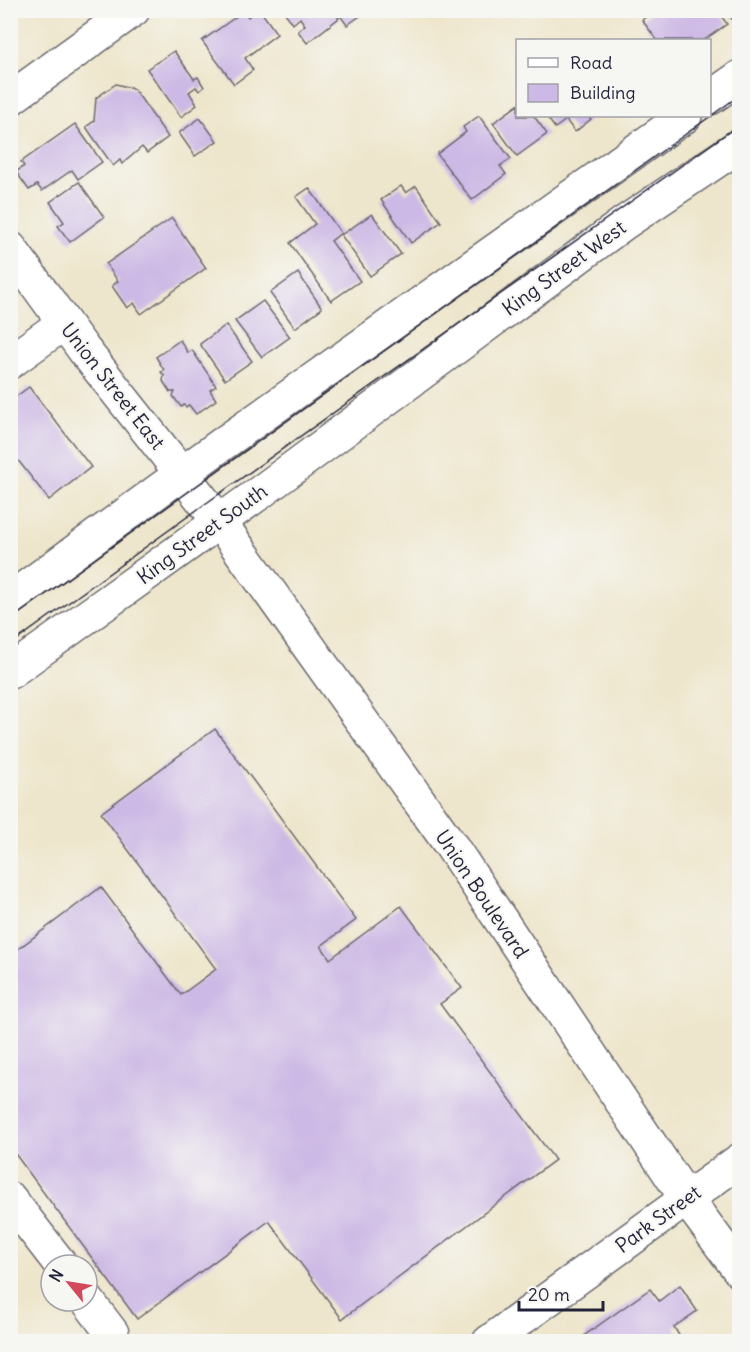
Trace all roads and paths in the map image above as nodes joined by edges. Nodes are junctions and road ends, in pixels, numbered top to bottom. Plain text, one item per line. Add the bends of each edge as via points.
1 (133, 10) edge
2 (740, 77) edge
3 (711, 97) edge
4 (10, 99) edge
5 (684, 117) edge
6 (740, 145) edge
7 (10, 248) edge
8 (64, 323) junction
9 (10, 362) edge
10 (392, 394) joint
11 (181, 474) junction
12 (219, 521) junction
13 (10, 599) edge
14 (10, 672) edge
15 (740, 1160) edge
16 (686, 1198) junction
17 (10, 1199) edge
18 (52, 1253) edge
19 (740, 1271) edge
20 (97, 1313) edge
21 (112, 1333) dead end
22 (489, 1341) edge

1 - 4 main road
2 - 3 main road
5 - 11 main road
6 - 10 main road, King Street West via 624,223
7 - 8 main road, Union Street East
8 - 9 main road
8 - 11 main road, Union Street East
10 - 12 main road, King Street South
11 - 12 main road, Union Street East
11 - 13 main road
12 - 14 main road, King Street South
12 - 16 main road, Union Boulevard via 452,848
15 - 16 main road, Park Street
16 - 19 main road, Union Boulevard
16 - 22 main road, Park Street
17 - 18 main road
20 - 21 main road

